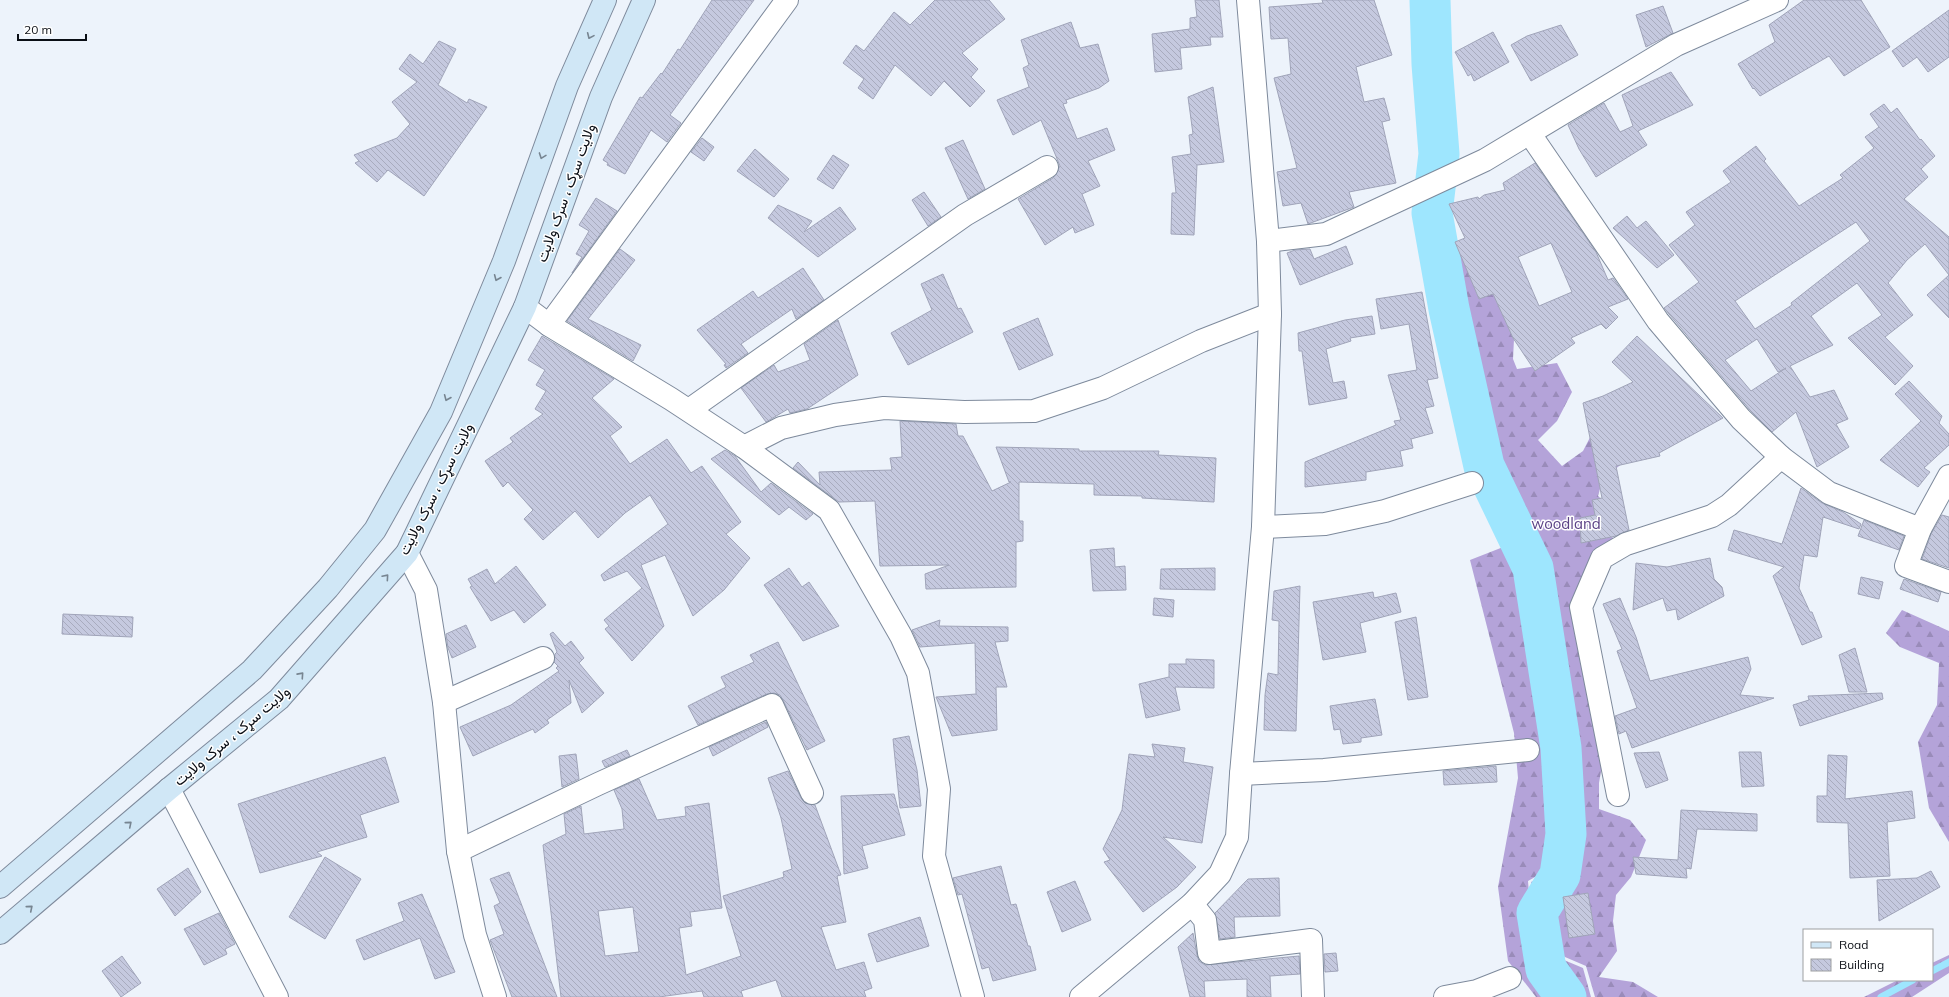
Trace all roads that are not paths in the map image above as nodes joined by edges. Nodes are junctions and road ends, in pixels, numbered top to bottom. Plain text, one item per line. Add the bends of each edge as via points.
1 (605, 0) edge
2 (644, 0) edge
3 (788, 0) edge
4 (1248, 0) edge
5 (1777, 0) edge
6 (1530, 134) junction
7 (1047, 167) dead end
8 (1268, 241) junction
9 (525, 307) junction
10 (1270, 314) junction
11 (549, 325) junction
12 (689, 410) junction
13 (744, 447) junction
14 (1781, 457) junction
15 (1949, 476) edge
16 (1472, 483) dead end
17 (1263, 527) junction
18 (1920, 529) junction
19 (407, 553) junction
20 (1949, 582) edge
21 (543, 658) dead end
22 (444, 702) junction
23 (1528, 750) dead end
24 (1241, 774) junction
25 (169, 789) junction
26 (812, 794) dead end
27 (1618, 795) dead end
28 (458, 851) junction
29 (0, 887) edge
30 (1192, 904) junction
31 (0, 933) edge
32 (1510, 978) dead end
33 (277, 997) edge
34 (494, 997) edge
35 (972, 997) edge
36 (1082, 997) edge
37 (1313, 997) edge
38 (1445, 997) edge

1 -> 29 main road, ولایت سړک ، سرک ولایت via 567,86 504,261 441,412 374,530 328,588 252,670
2 - 9 main road, ولایت سړک ، سرک ولایت via 601,97
3 - 11 street
4 - 8 street
5 - 6 street via 1676,45
6 - 8 street via 1485,160 1326,234
6 - 14 street via 1658,321 1741,419
7 - 12 street via 965,215
8 - 10 street
9 - 11 street
9 - 19 main road, ولایت سړک ، سرک ولایت
10 - 13 street via 1201,341 1103,388 1034,411 964,412 884,408 835,415 781,428
10 - 17 street
11 - 12 street
12 - 13 street
13 - 35 street via 829,510 901,636 918,673 939,789 934,856
14 - 18 street via 1829,493
14 - 27 street via 1729,505 1712,516 1626,544 1602,558 1581,607
15 - 18 street
16 - 17 street via 1386,511 1325,524
17 - 24 street
18 - 20 street via 1906,566
19 - 22 street via 426,590
25 -> 19 main road, ولایت سړک ، سرک ولایت via 279,699
21 - 22 street
22 - 28 street
23 - 24 street via 1324,770
24 - 30 street via 1237,837 1220,874
31 -> 25 main road, ولایت سړک ، سرک ولایت
25 - 33 street
26 - 28 street via 772,705
28 - 34 street via 475,935
30 - 36 street
30 - 37 street via 1205,920 1209,953 1311,940
32 - 38 street via 1477,991

